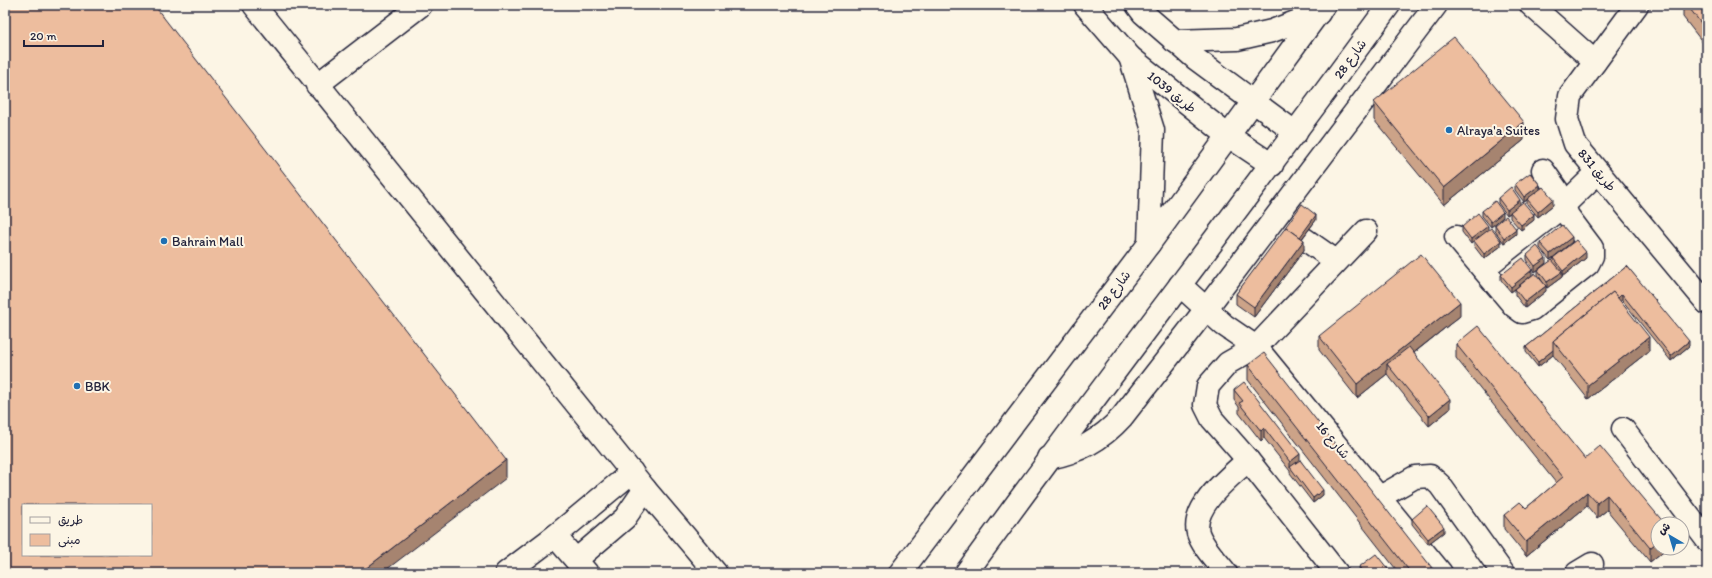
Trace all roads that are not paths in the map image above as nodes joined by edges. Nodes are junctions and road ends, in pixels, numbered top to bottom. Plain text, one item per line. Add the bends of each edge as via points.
1 (254, 5) edge
2 (421, 5) edge
3 (1085, 5) edge
4 (1137, 5) edge
5 (1389, 5) edge
6 (1436, 5) edge
7 (1531, 5) edge
8 (1637, 5) edge
9 (1321, 9) edge
10 (1174, 41) junction
11 (1130, 57) junction
12 (1595, 62) junction
13 (317, 86) junction
14 (1253, 101) junction
15 (1296, 133) junction
16 (1227, 135) junction
17 (1272, 165) junction
18 (1543, 170) dead end
19 (1598, 172) junction
20 (1563, 206) junction
21 (1289, 228) junction
22 (1366, 231) dead end
23 (1456, 237) dead end
24 (1149, 244) junction
25 (1336, 261) junction
26 (1483, 270) junction
27 (1180, 285) junction
28 (1707, 303) edge
29 (1206, 309) junction
30 (1256, 347) junction
31 (1624, 430) dead end
32 (1049, 458) junction
33 (1248, 460) junction
34 (638, 480) junction
35 (1380, 497) junction
36 (555, 536) junction
37 (1707, 540) edge
38 (582, 566) edge
39 (506, 573) edge
40 (716, 573) edge
41 (900, 573) edge
42 (966, 573) edge
43 (1226, 573) edge
44 (1337, 573) edge
45 (1441, 573) edge
46 (1503, 573) edge

1 - 13 street
2 - 13 street
3 - 11 street, طريق 1039
4 - 10 street
5 - 15 street, شارع 28
6 - 21 street
7 - 12 street
8 - 12 street, طريق 831
9 - 10 street via 1272,31 1237,39
9 - 14 street, شارع 28
10 - 14 street
11 - 16 street, طريق 1039
11 - 24 street via 1153,130
12 - 19 street, طريق 831 via 1570,96 1567,119 1575,144
13 - 34 street
14 - 15 street
14 - 16 street, شارع 28
15 - 17 street, شارع 28
16 - 17 street, طريق 1039
16 - 24 street, شارع 28
17 - 27 street, شارع 28
18 - 20 street via 1557,190
19 - 20 street
19 - 28 street, طريق 831
20 - 26 street
20 - 26 street via 1593,252 1588,264 1557,289 1532,308 1522,312
21 - 25 street
21 - 29 street
22 - 25 street
23 - 26 street
24 - 41 street, شارع 28
25 - 30 street
27 - 29 street, شارع 16
27 - 32 street, شارع 28
29 - 30 street, شارع 16
29 - 32 street via 1110,429 1082,449
30 - 33 street via 1228,363 1208,386 1205,405 1212,419
30 - 35 street, شارع 16
31 - 37 street
32 - 42 street, شارع 28
33 - 43 street via 1212,495 1197,520 1198,533 1203,544
33 - 44 street
34 - 36 street
34 - 38 street via 625,518
34 - 40 street
35 - 45 street, شارع 16
35 - 46 street via 1415,477 1430,476 1440,484
36 - 38 street
36 - 39 street

